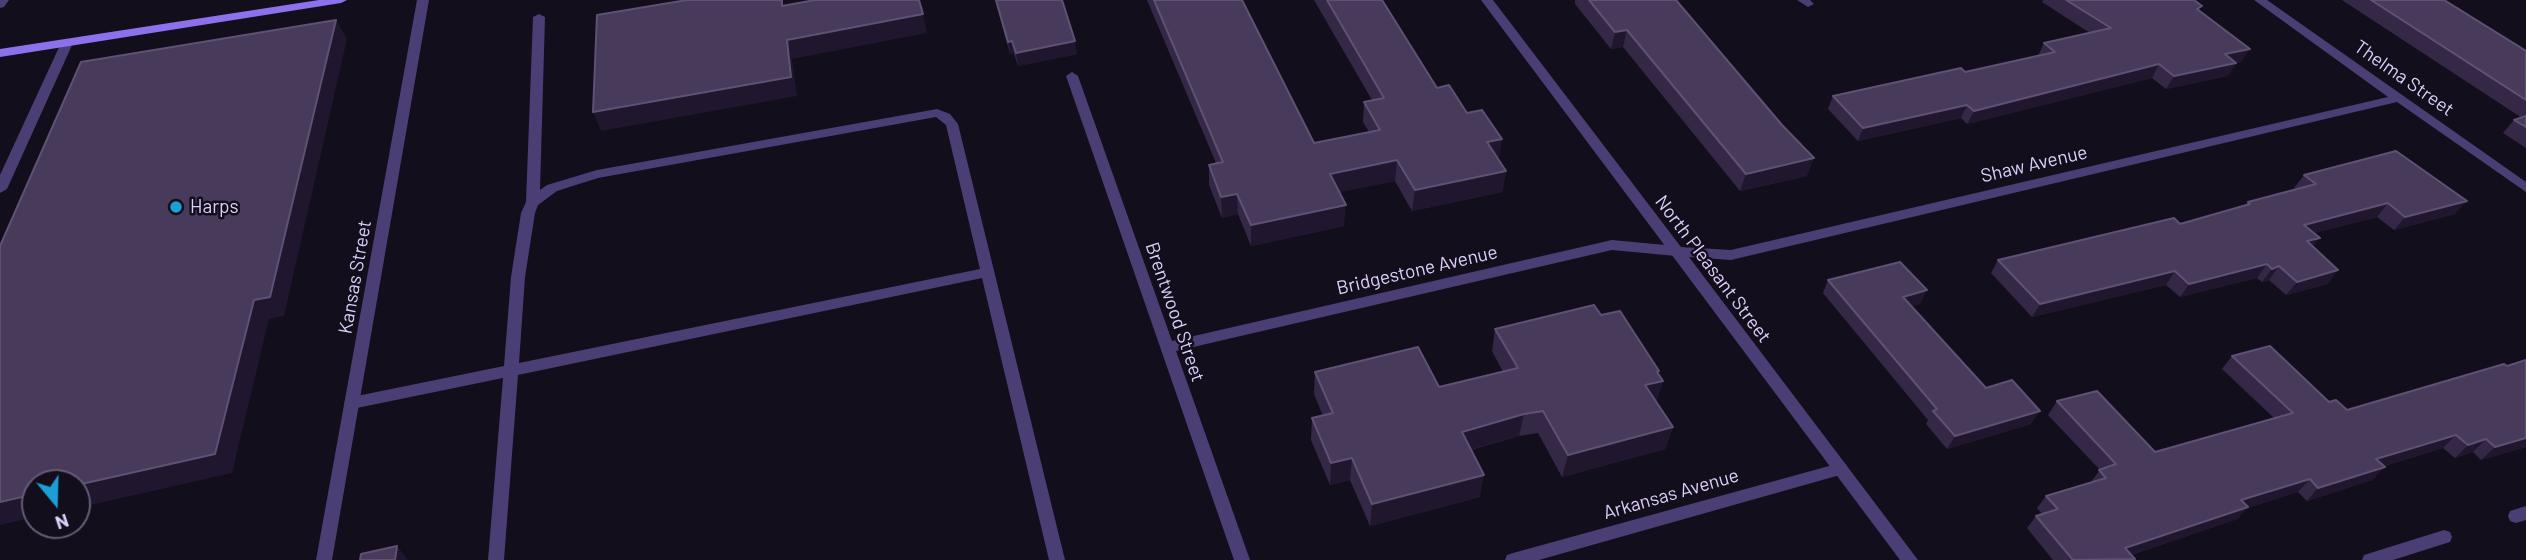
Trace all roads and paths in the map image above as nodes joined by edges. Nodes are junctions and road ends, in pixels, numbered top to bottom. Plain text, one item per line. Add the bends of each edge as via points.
1 (3, 0) edge
2 (341, 0) edge
3 (424, 0) edge
4 (1487, 0) edge
5 (2260, 0) edge
6 (0, 5) edge
7 (539, 17) dead end
8 (67, 43) junction
9 (0, 53) edge
10 (1072, 76) dead end
11 (2399, 98) junction
12 (2526, 188) edge
13 (0, 189) edge
14 (533, 202) junction
15 (1676, 251) junction
16 (989, 272) junction
17 (1168, 347) junction
18 (510, 371) junction
19 (352, 403) junction
20 (1840, 469) junction
21 (2444, 537) dead end
22 (324, 560) edge
23 (496, 560) edge
24 (1057, 560) edge
25 (1242, 560) edge
26 (1513, 560) edge
27 (1910, 560) edge
28 (2370, 560) edge

1 - 6 street
2 - 8 street
3 - 19 street, Kansas Street
4 - 15 street, North Pleasant Street
5 - 11 street, Thelma Street
7 - 14 street
8 - 9 street
8 - 13 street
10 - 17 street, Brentwood Street
11 - 12 street, Thelma Street
11 - 15 street, Shaw Avenue via 1731,255
14 - 16 street via 568,181 937,113 952,124
14 - 18 street via 518,278
15 - 17 street, Bridgestone Avenue via 1612,245
15 - 20 street, North Pleasant Street
16 - 18 street
16 - 24 street
17 - 25 street, Brentwood Street
18 - 19 street
18 - 23 street
19 - 22 street, Kansas Street
20 - 26 street, Arkansas Avenue
20 - 27 street, North Pleasant Street
21 - 28 street

